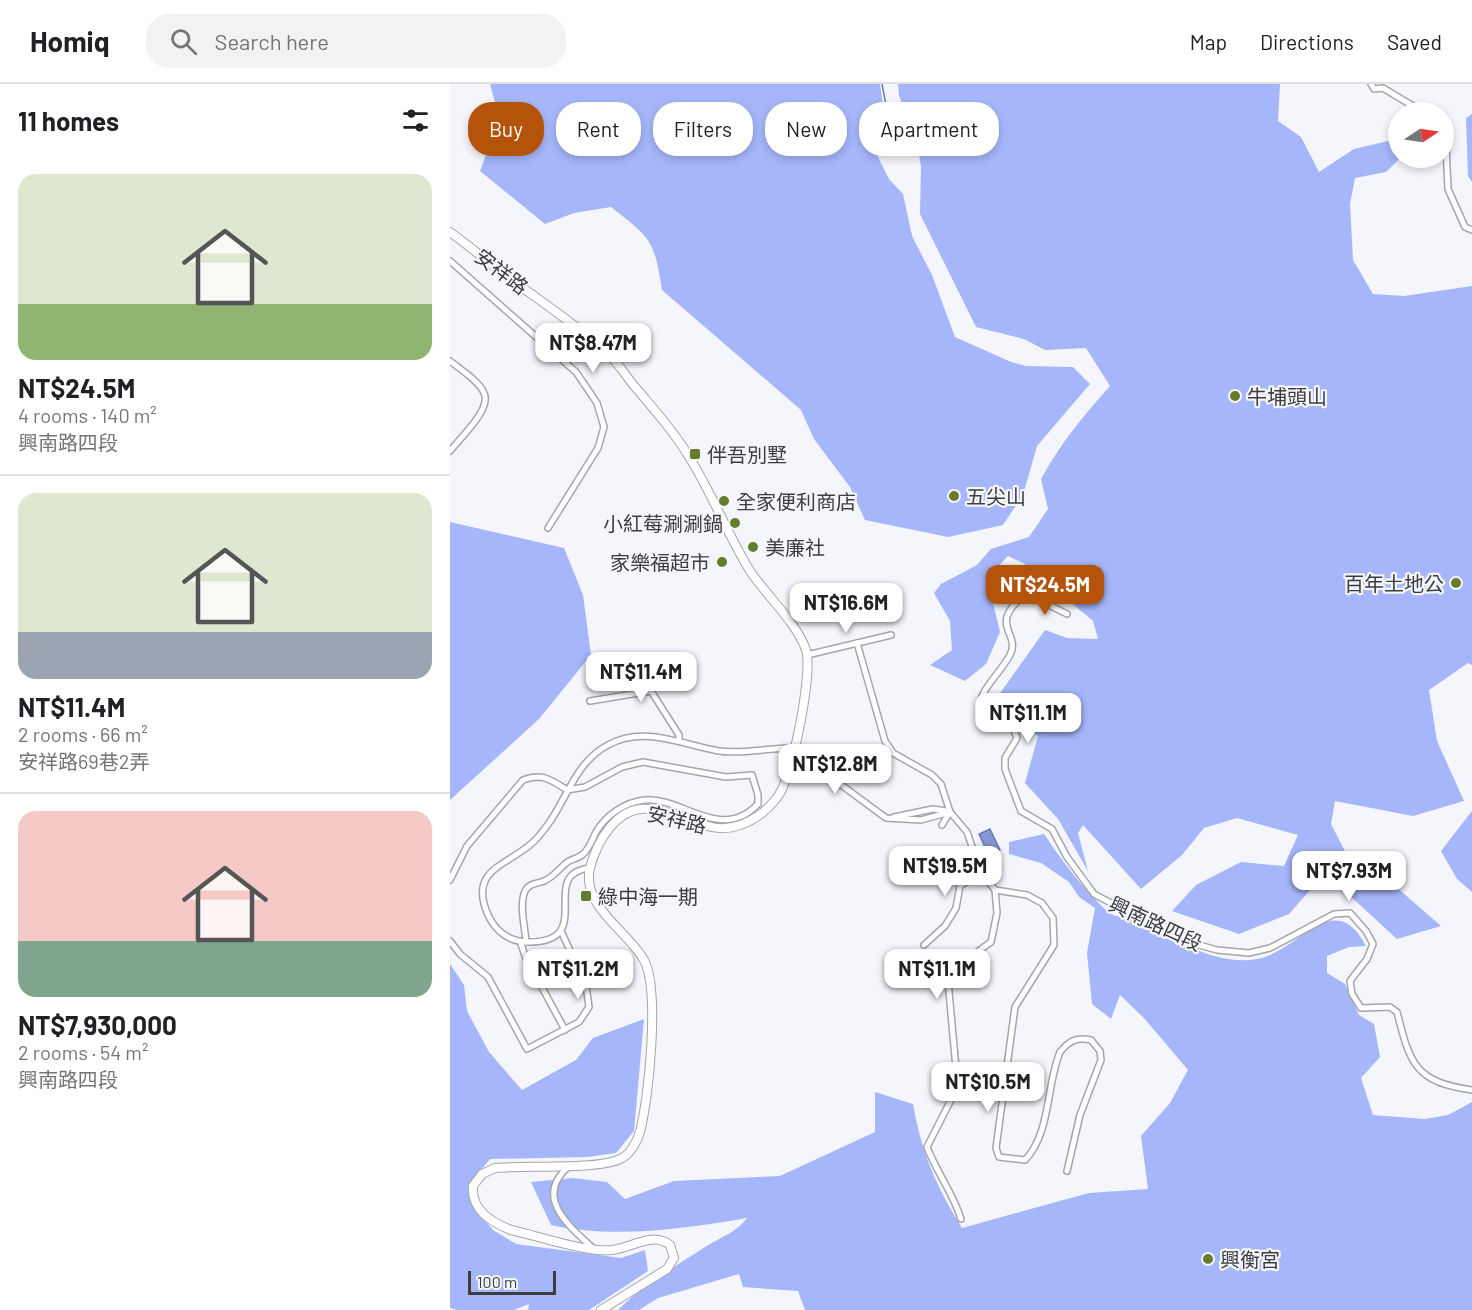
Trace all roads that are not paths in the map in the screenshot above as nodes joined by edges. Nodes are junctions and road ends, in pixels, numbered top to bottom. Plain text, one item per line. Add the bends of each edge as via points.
1 (1368, 85) edge
2 (1406, 102) edge
3 (1447, 168) edge
4 (1472, 230) edge
5 (450, 232) edge
6 (450, 261) edge
7 (450, 361) edge
8 (450, 451) edge
9 (548, 528) dead end
10 (1067, 614) dead end
11 (891, 635) dead end
12 (857, 643) junction
13 (807, 655) junction
14 (590, 701) dead end
15 (678, 741) junction
16 (794, 750) junction
17 (567, 790) junction
18 (950, 812) junction
19 (942, 825) dead end
20 (590, 868) junction
21 (981, 872) junction
22 (450, 880) edge
23 (995, 890) junction
24 (561, 931) junction
25 (450, 941) edge
26 (523, 941) junction
27 (924, 945) dead end
28 (565, 1030) junction
29 (1472, 1090) edge
30 (570, 1165) junction
31 (1067, 1171) dead end
32 (961, 1219) dead end
33 (597, 1251) junction
34 (601, 1310) edge

1 - 2 street via 1383,88
3 - 4 street via 1448,189 1465,227
5 - 13 street, 安祥路 via 616,362 675,434 752,573 798,634
6 - 9 street via 576,372 597,403 604,427 598,448
7 - 8 street via 483,390 486,400 481,413
10 - 29 street, 興南路四段 via 1043,602 1034,592 1024,595 1006,616 1005,627 1012,645 1010,655 981,701 981,709 994,722 1012,726 1017,738 1005,758 1005,769 1021,811 1052,829 1094,894 1147,916 1192,944 1249,953 1270,948 1334,914 1350,913 1373,944 1350,981 1352,994 1361,1008 1390,1007 1397,1012 1417,1067 1433,1081
11 - 12 street
12 - 13 street
12 - 18 street via 885,741 893,753 941,784
13 - 16 street, 安祥路
14 - 15 street via 651,691 679,735
15 - 16 street via 720,752
15 - 17 street via 660,736 609,744 584,763
16 - 18 street via 886,818 921,820
16 - 20 street, 安祥路 via 780,794 764,812 748,822 707,827 650,808 633,811 624,814 608,830
17 - 22 street via 545,776 523,780 467,846
17 - 26 street via 531,844 490,872 483,890 486,910 495,929 509,939
17 - 26 street via 585,788 622,767 650,762 720,776 752,775 758,804 750,811 716,819 706,819 660,801 645,800 615,811 602,822 581,856 525,889
18 - 19 street
18 - 21 street via 967,832
20 - 24 street via 575,872 566,882 567,912
20 - 30 street, 安祥路 via 590,893 636,946 646,964 652,1016 646,1098 637,1141 619,1160
21 - 23 street
21 - 27 street via 960,886 956,908 945,926
23 - 31 street via 1027,895 1042,903 1053,918 1054,945 1016,1007 996,1148 999,1157 1025,1160 1038,1140 1060,1052 1068,1042 1090,1040 1100,1051 1101,1060 1080,1115
23 - 32 street via 997,913 991,942 959,966 948,981 957,1079 954,1094 927,1147 955,1198
24 - 26 street via 548,940
24 - 28 street via 590,998 579,1022
25 - 28 street via 488,977 526,1049
26 - 28 street via 525,956
30 - 33 street via 559,1175 553,1201 567,1222
30 - 33 street, 安祥路 via 515,1165 486,1170 473,1186 476,1205 499,1225
33 - 34 street, 安祥路 via 652,1239 670,1245 674,1258 667,1269

